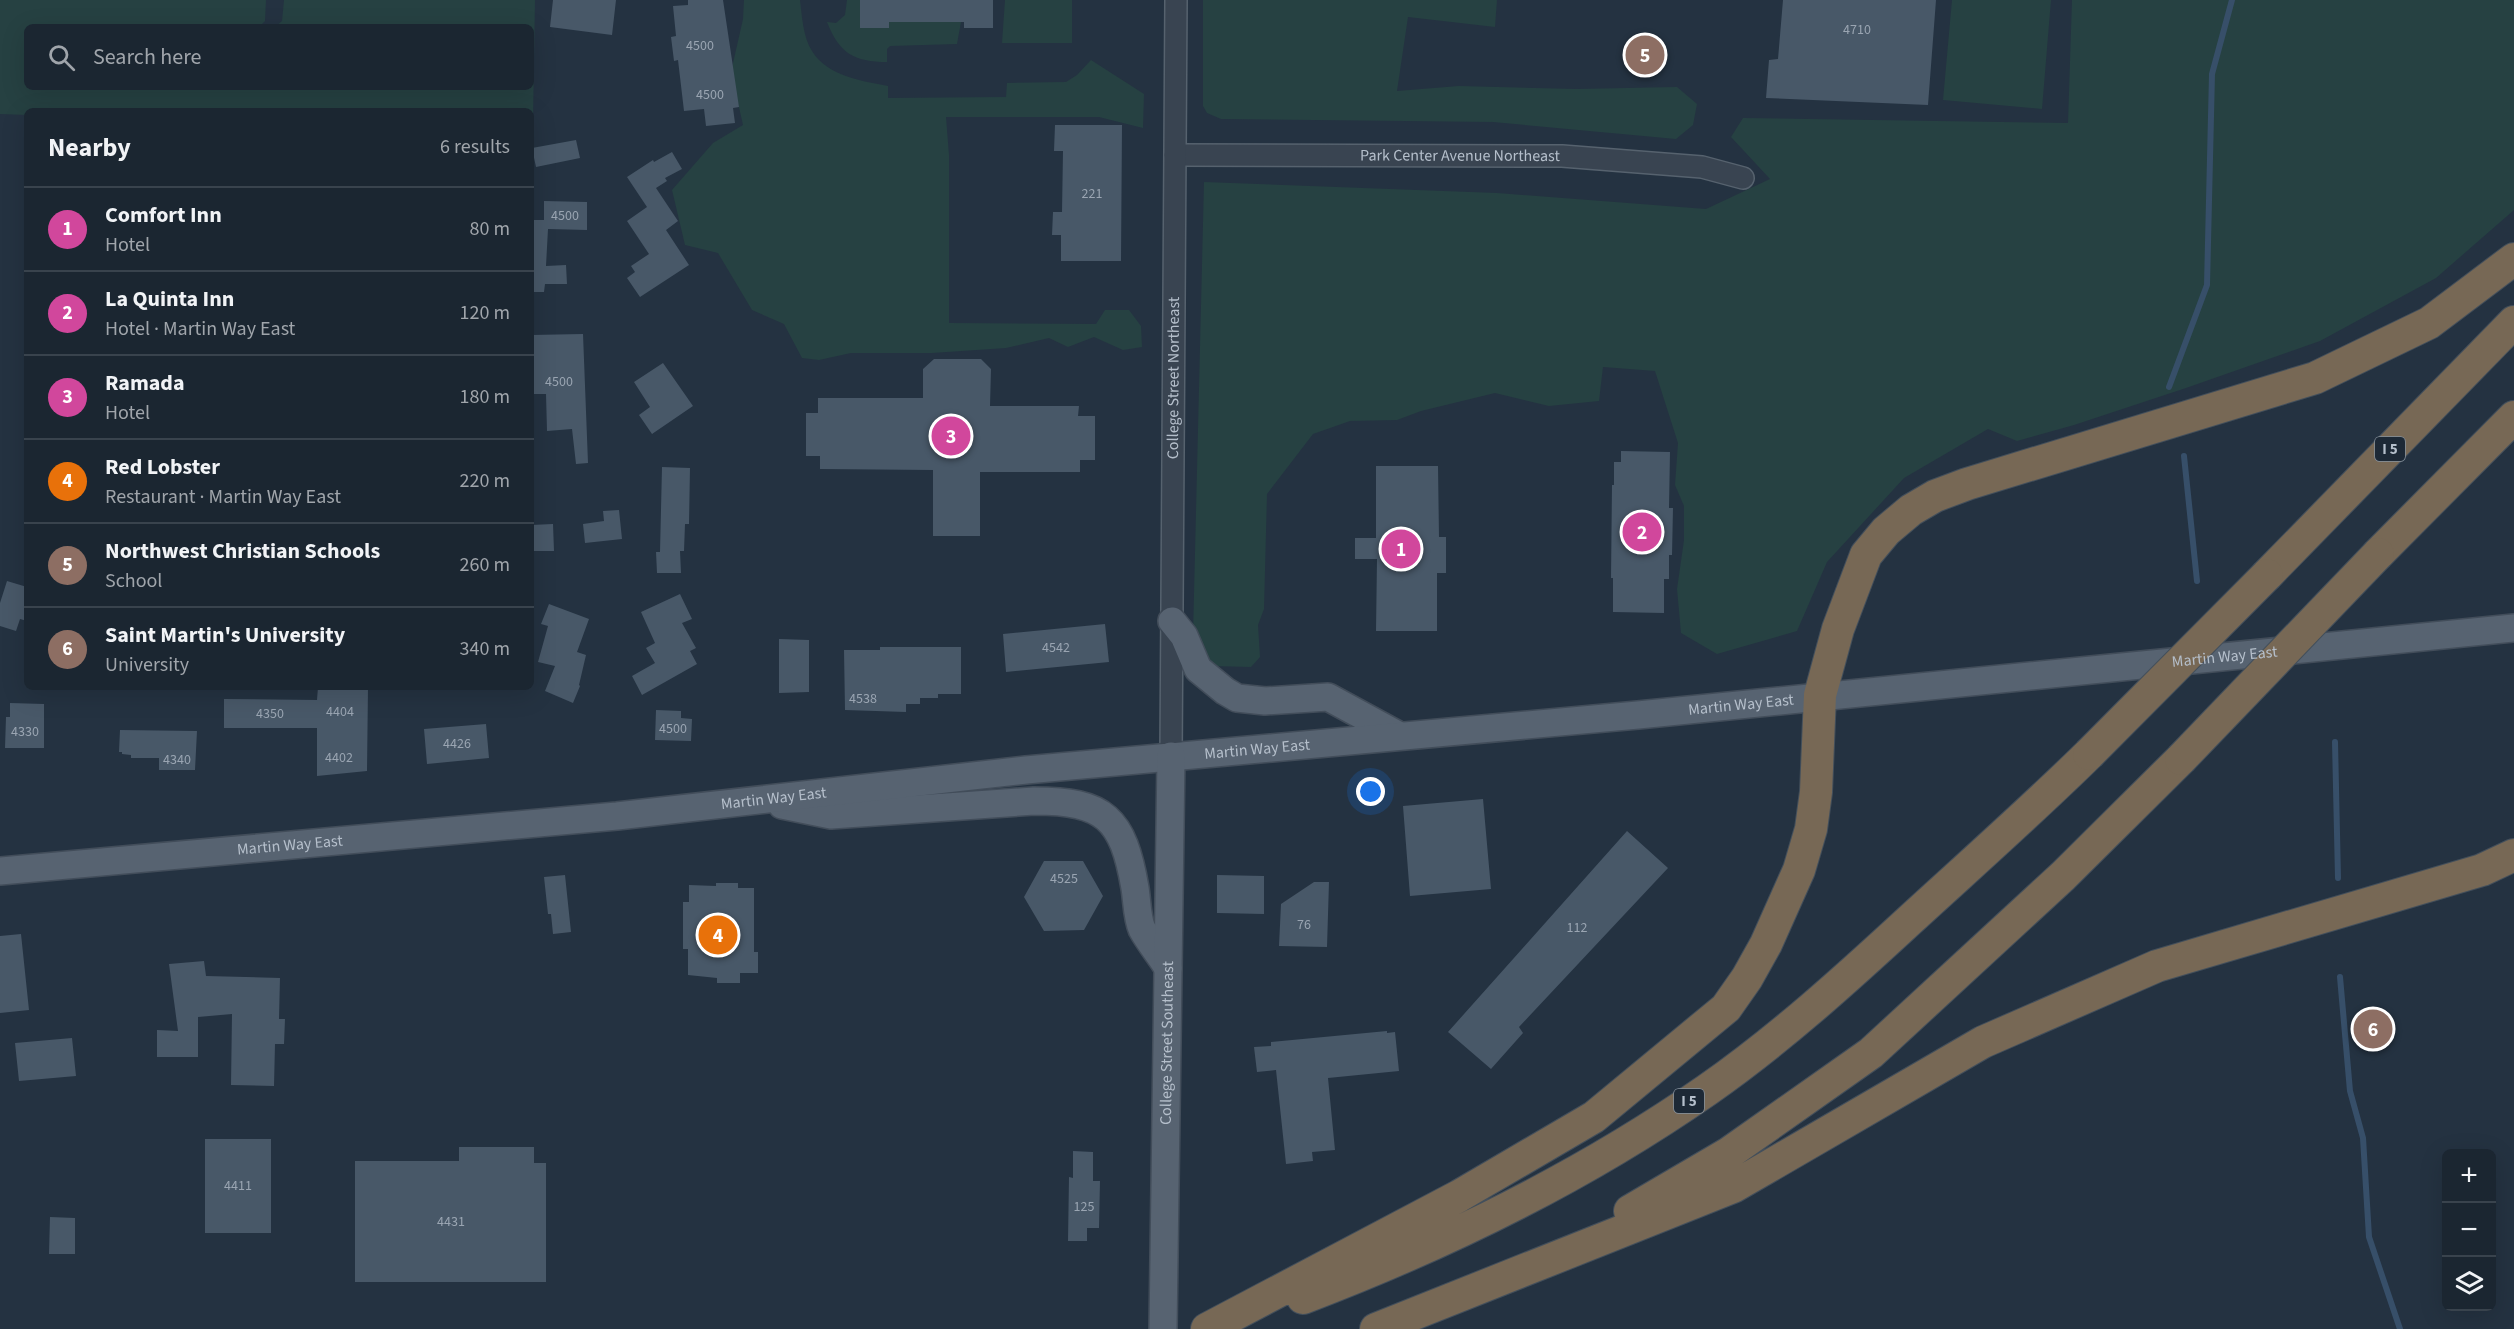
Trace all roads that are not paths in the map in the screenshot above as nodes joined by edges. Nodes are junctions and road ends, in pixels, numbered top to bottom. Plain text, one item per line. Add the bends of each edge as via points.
1 (1176, 0) edge
2 (1174, 155) junction
3 (1743, 178) dead end
4 (2514, 259) edge
5 (2514, 322) edge
6 (2514, 417) edge
7 (1172, 621) junction
8 (2514, 628) edge
9 (1820, 695) junction
10 (1398, 735) junction
11 (1171, 756) junction
12 (757, 801) junction
13 (2514, 855) edge
14 (0, 871) edge
15 (1168, 968) junction
16 (1549, 1259) junction
17 (1163, 1329) edge
18 (1207, 1329) edge
19 (1212, 1329) edge
20 (1376, 1329) edge

1 - 2 street, College Street Northeast
2 - 3 street, Park Center Avenue Northeast via 1562,156 1702,167
2 - 7 street, College Street Northeast
4 - 9 highway via 2429,323 2315,378 1966,484 1911,510 1866,555 1838,629
5 - 19 highway, I 5, bridge via 2089,754 1822,1001 1707,1089 1594,1161 1492,1218 1381,1268
6 - 16 highway, bridge via 2063,876 1871,1053 1729,1153
7 - 10 main road via 1184,636 1198,669 1231,695 1265,701 1328,697
7 - 11 street, College Street Northeast
8 - 9 main road, Martin Way East
9 - 10 main road, Martin Way East
9 - 18 highway via 1811,829 1766,944 1726,1008 1594,1117 1460,1196
10 - 11 main road, Martin Way East
11 - 12 main road, Martin Way East
11 - 15 main road, College Street Southeast
12 - 14 main road, Martin Way East
12 - 15 main road via 831,815 1034,801 1085,805 1108,818 1126,848 1141,928
13 - 16 highway via 2482,870 2157,966 1983,1042 1733,1187
15 - 17 main road, College Street Southeast
16 - 20 highway

